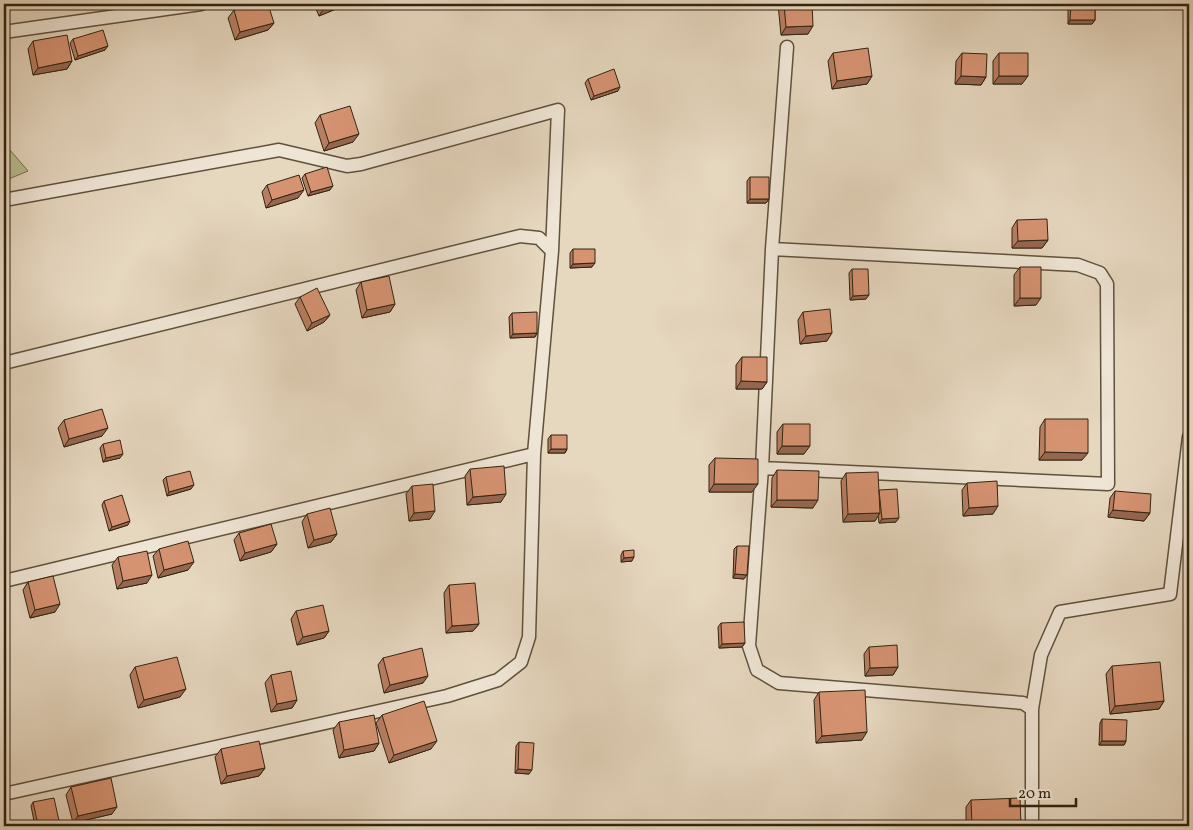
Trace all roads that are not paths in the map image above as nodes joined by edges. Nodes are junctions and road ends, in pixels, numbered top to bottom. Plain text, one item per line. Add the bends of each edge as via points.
1 (201, 4) edge
2 (4, 32) edge
3 (787, 46) dead end
4 (4, 200) edge
5 (772, 250) junction
6 (552, 251) junction
7 (4, 363) edge
8 (1189, 437) edge
9 (534, 454) junction
10 (762, 468) junction
11 (4, 582) edge
12 (1032, 708) junction
13 (4, 794) edge
14 (1032, 826) edge

1 - 2 lane
3 - 5 lane
4 - 6 lane via 279,150 347,166 362,164 558,110
5 - 10 lane
5 - 10 lane via 1078,265 1100,273 1107,284 1108,484
6 - 7 lane via 539,238 520,236
6 - 9 lane
8 - 12 lane via 1170,594 1060,612 1041,654
9 - 11 lane
9 - 13 lane via 529,637 521,662 498,680 447,696
10 - 12 lane via 750,646 757,670 779,683 1023,703
12 - 14 lane

